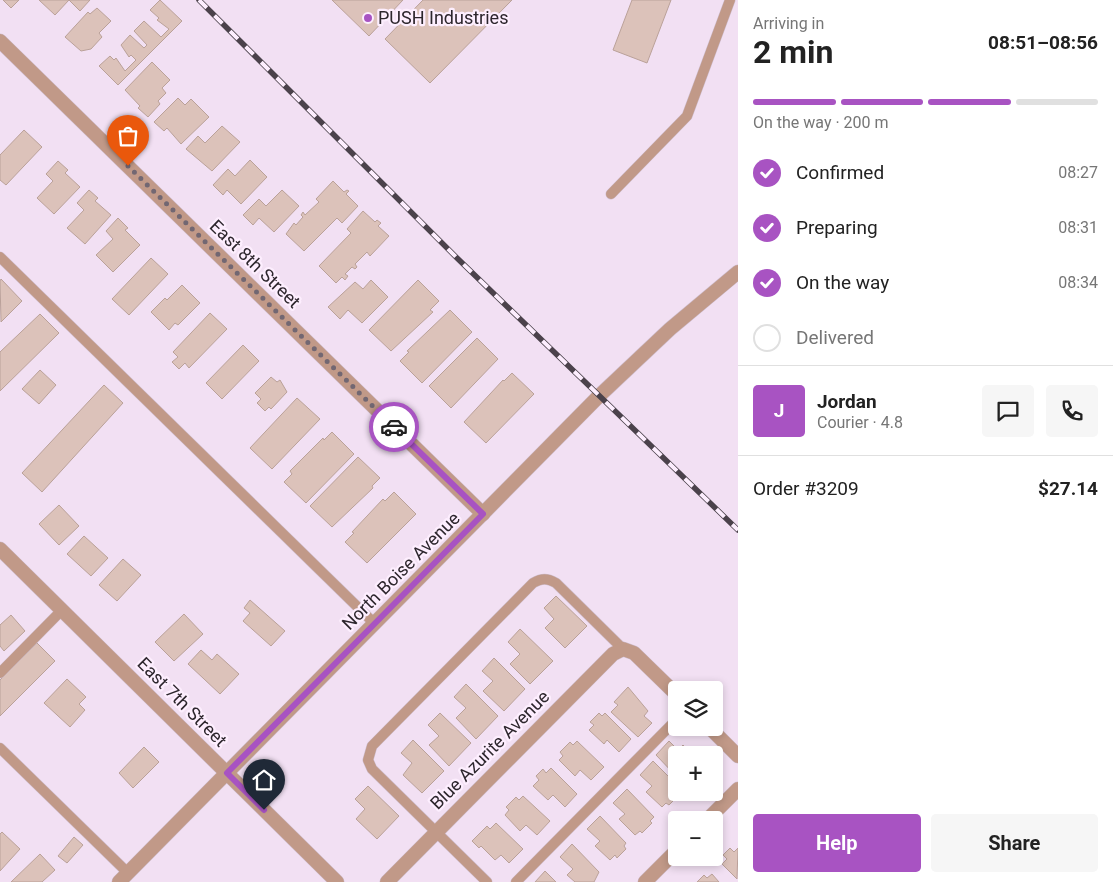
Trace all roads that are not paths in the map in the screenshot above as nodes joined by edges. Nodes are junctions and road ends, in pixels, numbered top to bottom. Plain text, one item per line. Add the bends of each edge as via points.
1 (730, 0) edge
2 (0, 41) edge
3 (611, 194) dead end
4 (0, 257) edge
5 (738, 272) edge
6 (483, 514) junction
7 (0, 549) edge
8 (62, 610) junction
9 (374, 624) junction
10 (623, 649) junction
11 (0, 672) edge
12 (668, 686) edge
13 (668, 728) edge
14 (718, 736) edge
15 (0, 748) edge
16 (738, 756) edge
17 (227, 773) junction
18 (738, 788) edge
19 (716, 811) edge
20 (436, 832) junction
21 (668, 859) edge
22 (123, 878) edge
23 (337, 882) edge
24 (387, 882) edge
25 (487, 882) edge
26 (516, 882) edge
27 (645, 882) edge

1 - 3 lane via 687,116
2 - 6 street, East 8th Street
4 - 9 lane
5 - 6 street, North Boise Avenue via 670,329 600,395
6 - 9 street, North Boise Avenue
7 - 8 street, East 7th Street
8 - 11 lane
8 - 17 street, East 7th Street
9 - 17 street, North Boise Avenue
10 - 12 street via 634,653
10 - 20 street, Blue Azurite Avenue via 612,654
10 - 20 lane via 556,583 549,579 534,583 372,746 368,754 372,769
13 - 26 lane
14 - 16 street
15 - 22 lane
17 - 22 street, North Boise Avenue
17 - 23 street, East 7th Street
18 - 19 street
20 - 24 street, Blue Azurite Avenue
20 - 25 lane
21 - 27 street

